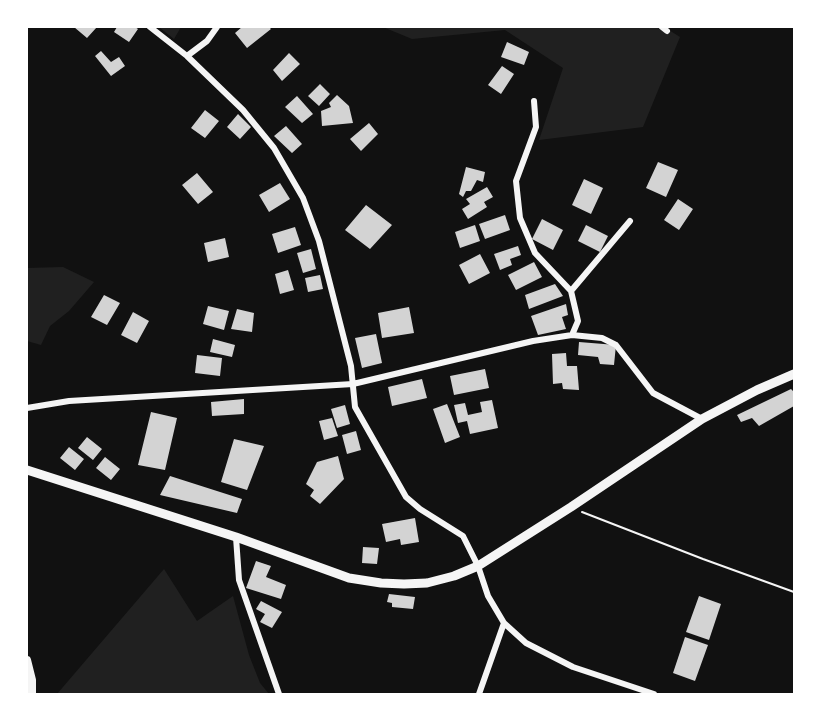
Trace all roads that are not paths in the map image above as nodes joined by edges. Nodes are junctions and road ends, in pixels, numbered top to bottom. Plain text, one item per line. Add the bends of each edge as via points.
1 (150, 27) edge
2 (217, 27) edge
3 (187, 56) junction
4 (534, 101) dead end
5 (630, 221) dead end
6 (571, 291) junction
7 (572, 335) junction
8 (794, 374) edge
9 (353, 384) junction
10 (27, 408) edge
11 (702, 419) junction
12 (27, 470) edge
13 (236, 537) junction
14 (478, 566) junction
15 (504, 623) junction
16 (27, 660) edge
17 (32, 694) edge
18 (279, 694) edge
19 (479, 694) edge
20 (654, 694) edge

1 - 3 street
2 - 3 street via 207,41
3 - 9 street via 243,110 274,148 303,198 319,241
4 - 6 street via 536,127 516,181 520,218 535,253
5 - 6 street
6 - 7 street via 578,321
7 - 9 street
7 - 11 street via 602,338 616,345 653,393
8 - 11 main road
9 - 10 street via 69,401
9 - 14 street via 355,407 406,498 463,536
11 - 14 main road
12 - 13 main road
13 - 14 main road via 349,578 381,583 427,583
13 - 18 street via 239,580
14 - 15 street via 488,596
15 - 19 street
15 - 20 street via 526,643 573,667
16 - 17 street

